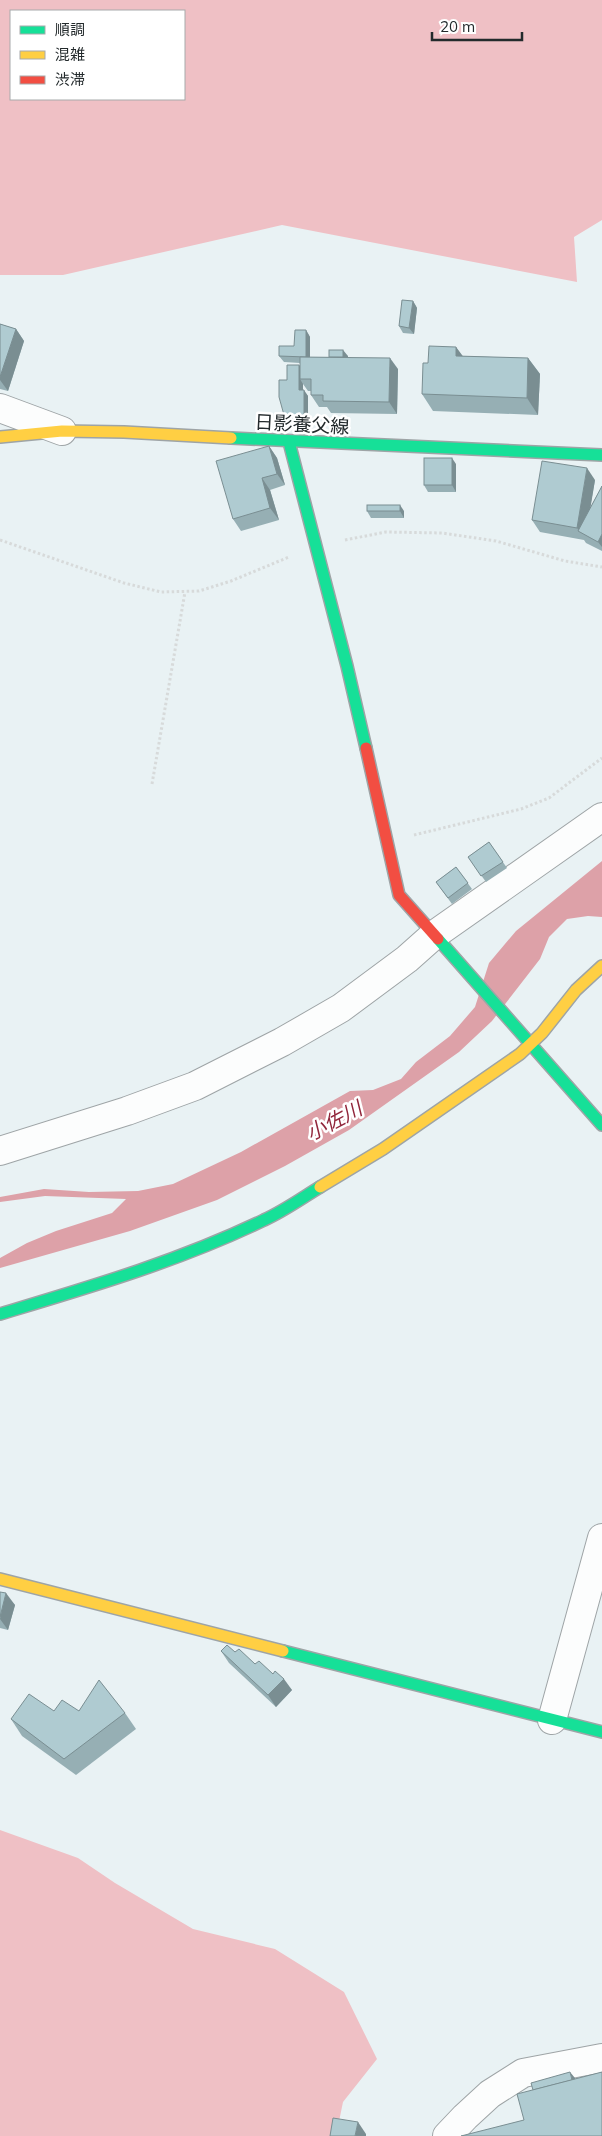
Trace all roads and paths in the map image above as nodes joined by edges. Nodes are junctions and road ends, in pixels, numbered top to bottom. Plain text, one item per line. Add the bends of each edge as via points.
1 (0, 408) edge
2 (62, 431) junction
3 (0, 437) edge
4 (289, 442) junction
5 (602, 455) edge
6 (0, 540) edge
7 (316, 546) junction
8 (602, 567) edge
9 (185, 592) junction
10 (602, 758) edge
11 (152, 784) dead end
12 (602, 817) edge
13 (387, 842) junction
14 (440, 941) junction
15 (602, 966) edge
16 (528, 1042) junction
17 (602, 1125) edge
18 (0, 1151) edge
19 (0, 1314) edge
20 (602, 1538) edge
21 (0, 1579) edge
22 (552, 1720) junction
23 (602, 1732) edge
24 (602, 2058) edge
25 (447, 2136) edge

1 - 2 street
2 - 3 street, 日影養父線
2 - 4 street, 日影養父線
4 - 5 street, 日影養父線
4 - 7 street
6 - 9 path via 124,583 161,592
7 - 8 path via 386,532 442,533 496,541 565,561
7 - 9 path via 231,581
7 - 13 street
9 - 11 path
10 - 13 path via 549,798 522,809
12 - 14 street
13 - 14 street via 399,894
14 - 16 street
14 - 18 street via 407,959 341,1008 237,1066 195,1086 126,1111
15 - 16 street
16 - 17 street
16 - 19 street via 383,1149 266,1219 180,1257
20 - 22 street
21 - 22 street
22 - 23 street
24 - 25 street via 523,2073 490,2094

